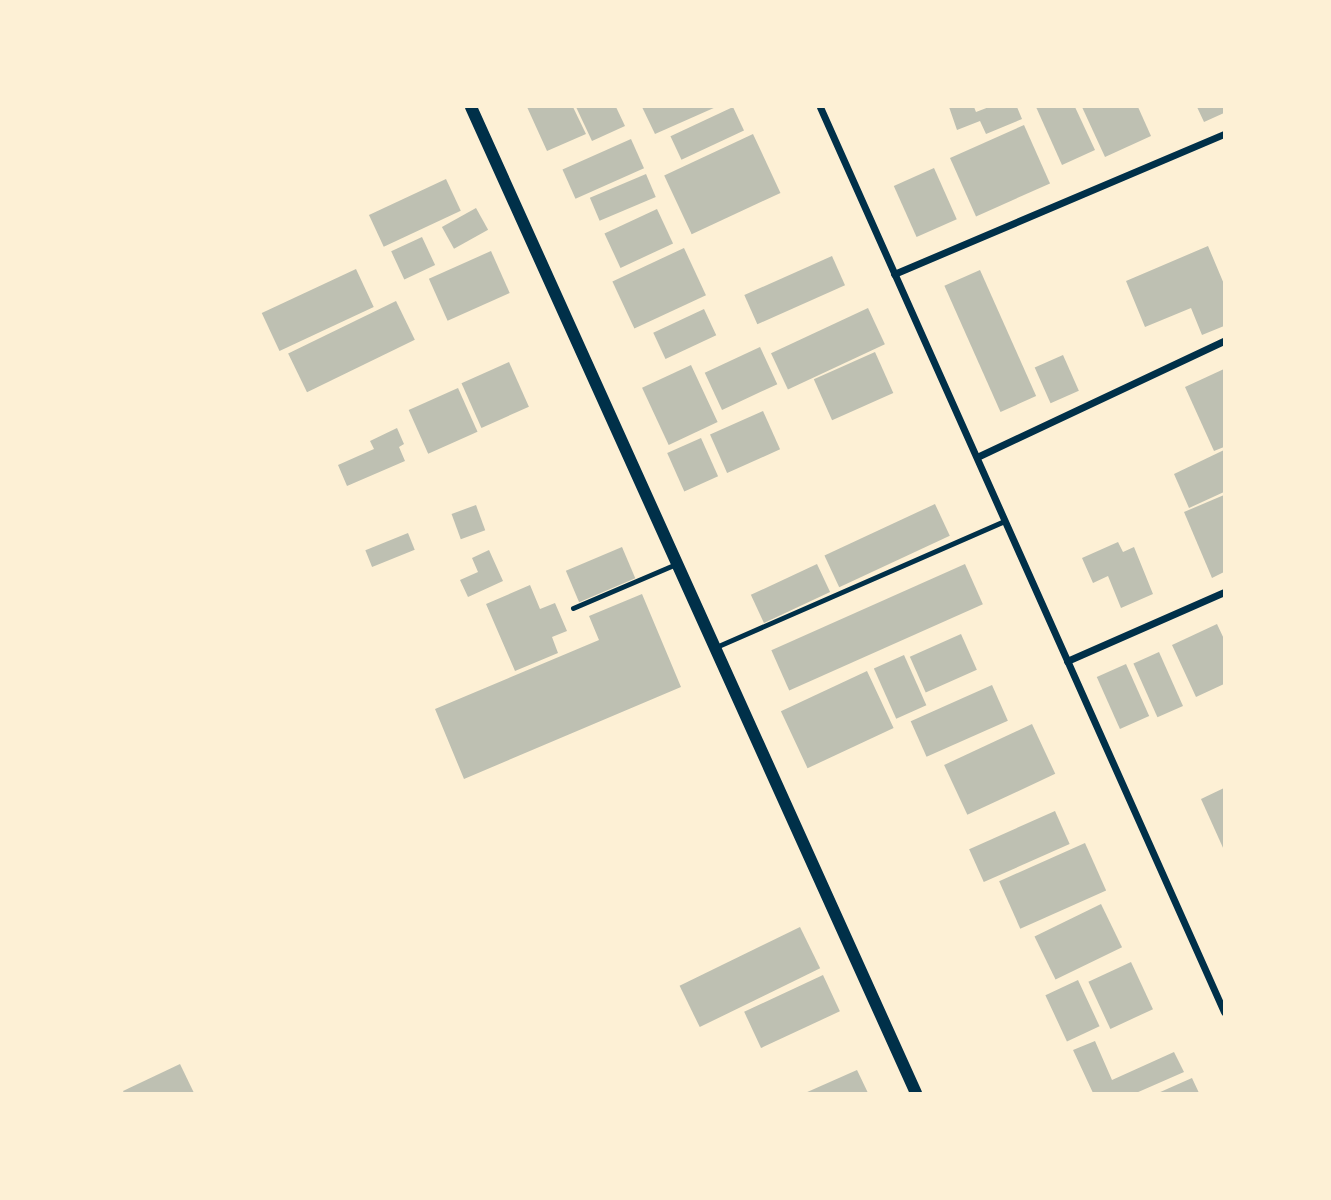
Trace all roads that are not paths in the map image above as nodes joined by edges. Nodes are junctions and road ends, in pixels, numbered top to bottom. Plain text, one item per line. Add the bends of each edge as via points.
1 (471, 107) edge
2 (821, 107) edge
3 (1224, 134) edge
4 (894, 274) junction
5 (1224, 341) edge
6 (977, 457) junction
7 (1005, 521) junction
8 (678, 563) junction
9 (1224, 592) edge
10 (573, 608) dead end
11 (715, 647) junction
12 (1067, 662) junction
13 (1224, 1012) edge
14 (915, 1093) edge

1 - 8 street
2 - 4 street
3 - 4 street
4 - 6 street
5 - 6 street
6 - 7 street
7 - 11 lane
7 - 12 street
8 - 10 lane
8 - 11 street
9 - 12 street
11 - 14 street
12 - 13 street

